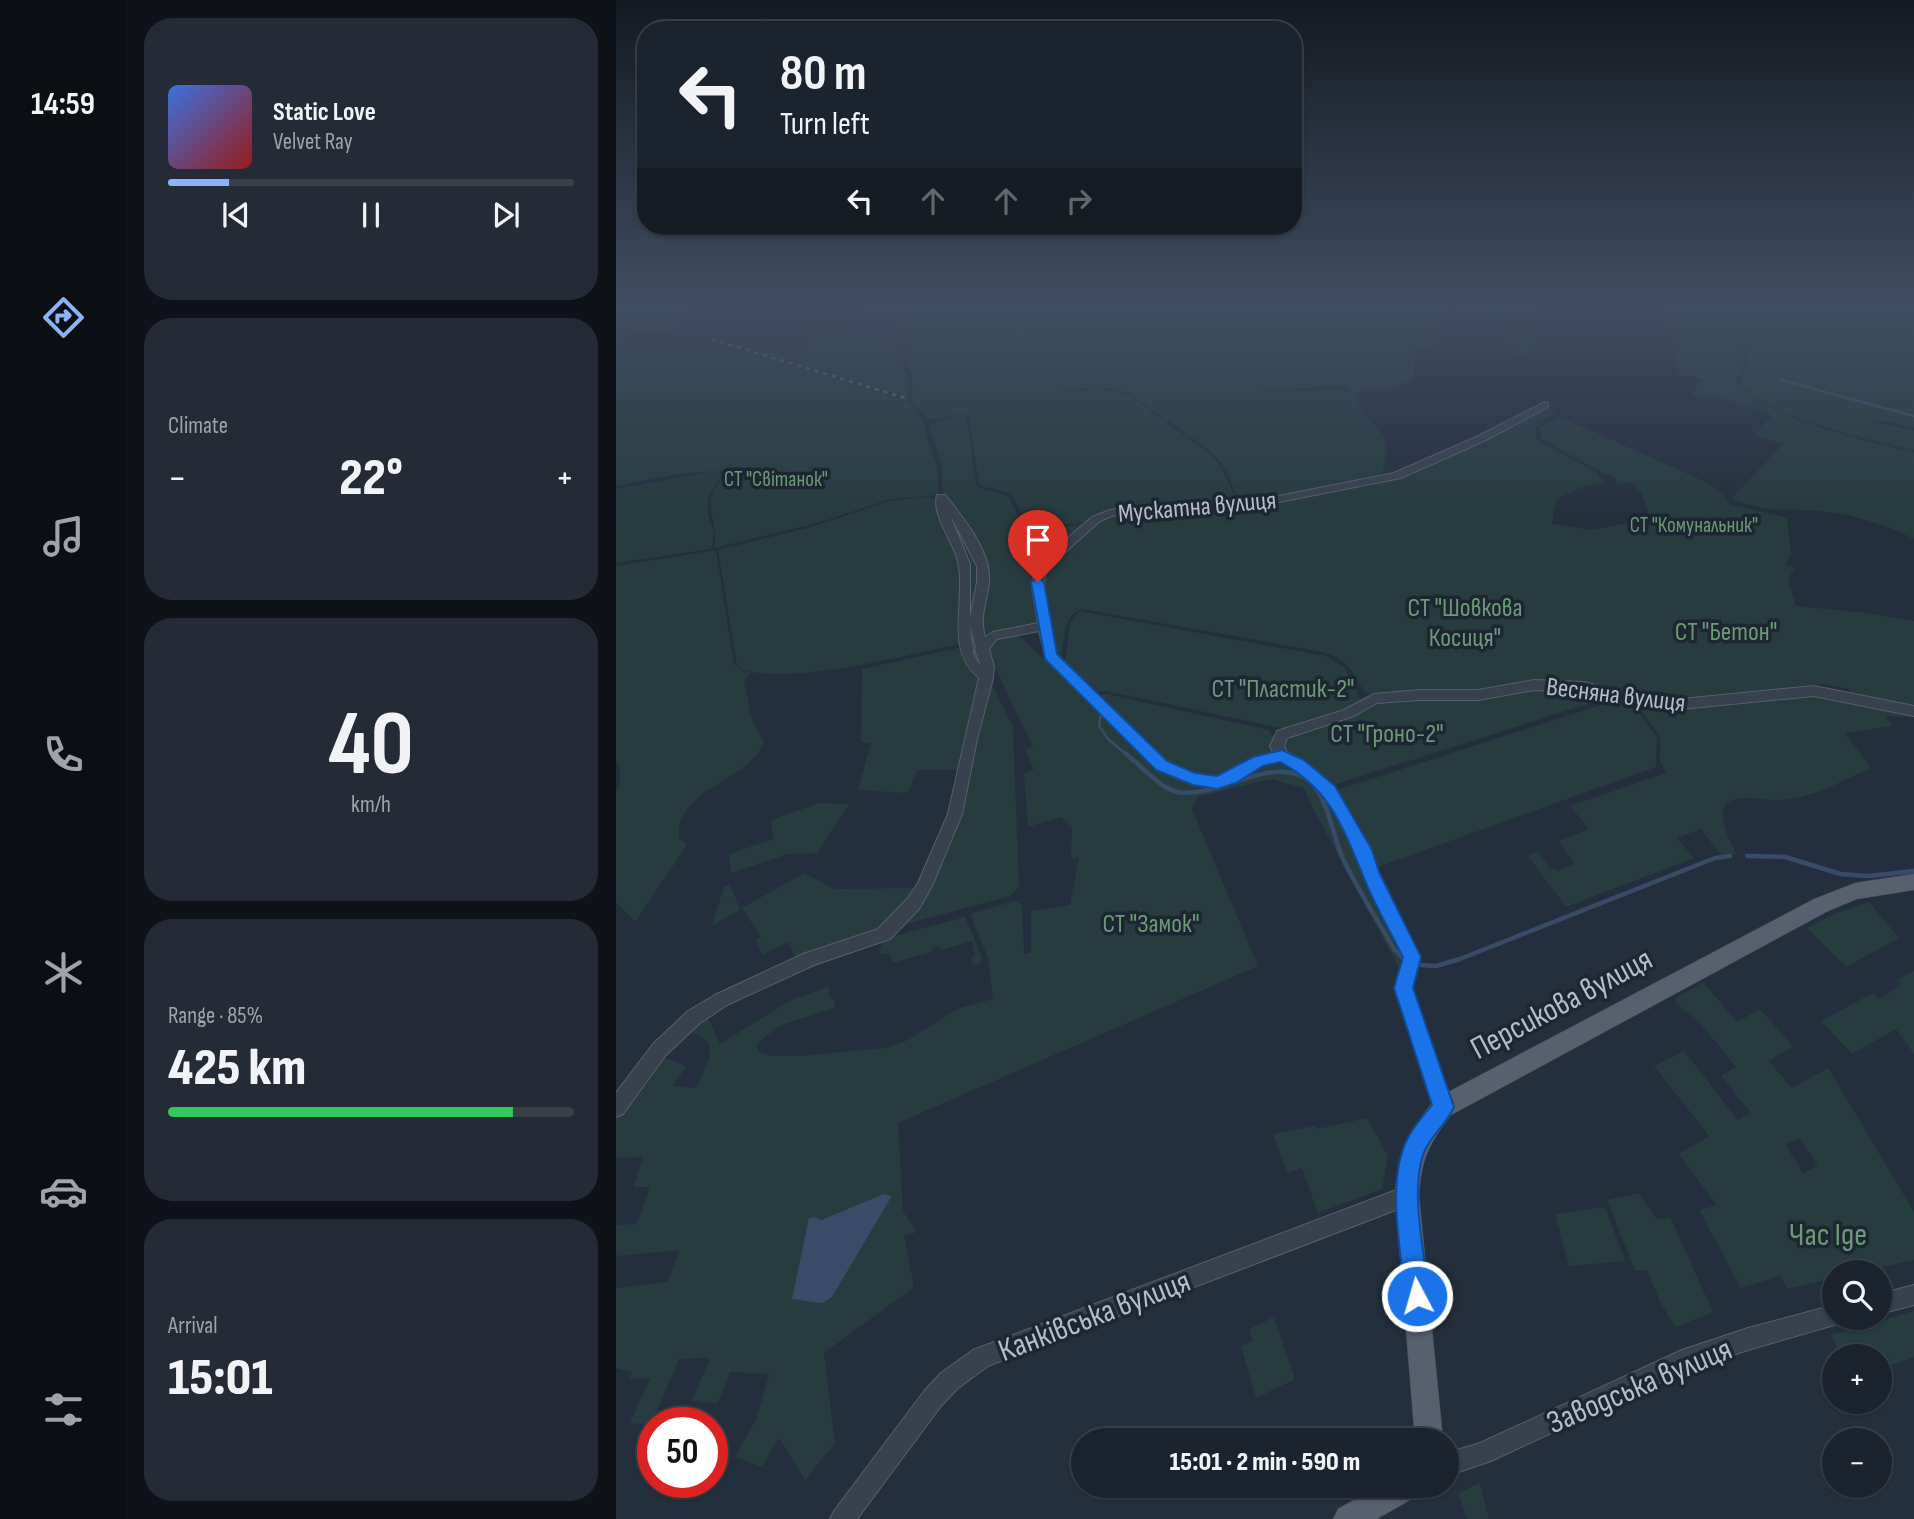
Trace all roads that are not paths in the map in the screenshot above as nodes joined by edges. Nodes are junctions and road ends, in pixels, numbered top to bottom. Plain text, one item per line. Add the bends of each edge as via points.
1 (1545, 405) dead end
2 (1044, 626) junction
3 (1017, 630) junction
4 (976, 633) junction
5 (993, 636) junction
6 (981, 651) junction
7 (1050, 656) junction
8 (987, 678) junction
9 (1914, 711) edge
10 (1282, 756) junction
11 (1914, 882) edge
12 (1443, 1107) junction
13 (616, 1108) edge
14 (1407, 1196) junction
15 (1914, 1295) edge
16 (1892, 1301) edge
17 (1822, 1319) edge
18 (1428, 1428) edge
19 (1459, 1461) edge
20 (1386, 1498) edge
21 (842, 1519) edge
22 (1348, 1519) edge

1 - 2 street, Мускатна вулиця via 1397,476 1266,500 1199,508 1135,508 1104,515 1040,572
2 - 3 street
2 - 7 street, Мускатна вулиця
3 - 5 street
3 - 7 street via 1030,633
4 - 5 street
4 - 6 street
4 - 8 street via 984,572 961,522 941,497 942,511 964,563 968,657
5 - 6 street
6 - 8 street
7 - 10 street via 1139,746 1177,773 1217,783 1258,761
8 - 13 street via 953,821 924,886 905,913 884,934 809,959 710,1006 664,1044
9 - 10 street, Весняна вулиця via 1814,691 1671,705 1584,687 1542,684 1478,695 1374,699 1349,713 1282,735 1277,746
10 - 12 street via 1329,790 1366,856 1412,957 1403,988
11 - 12 main road, Персикова вулиця via 1855,891 1821,905
12 - 14 main road, Персикова вулиця via 1416,1144
14 - 18 main road, Персикова вулиця
14 - 21 street, Канківська вулиця via 981,1358 933,1398
15 - 16 street
17 - 19 street, Заводська вулиця via 1682,1361
20 - 22 main road

